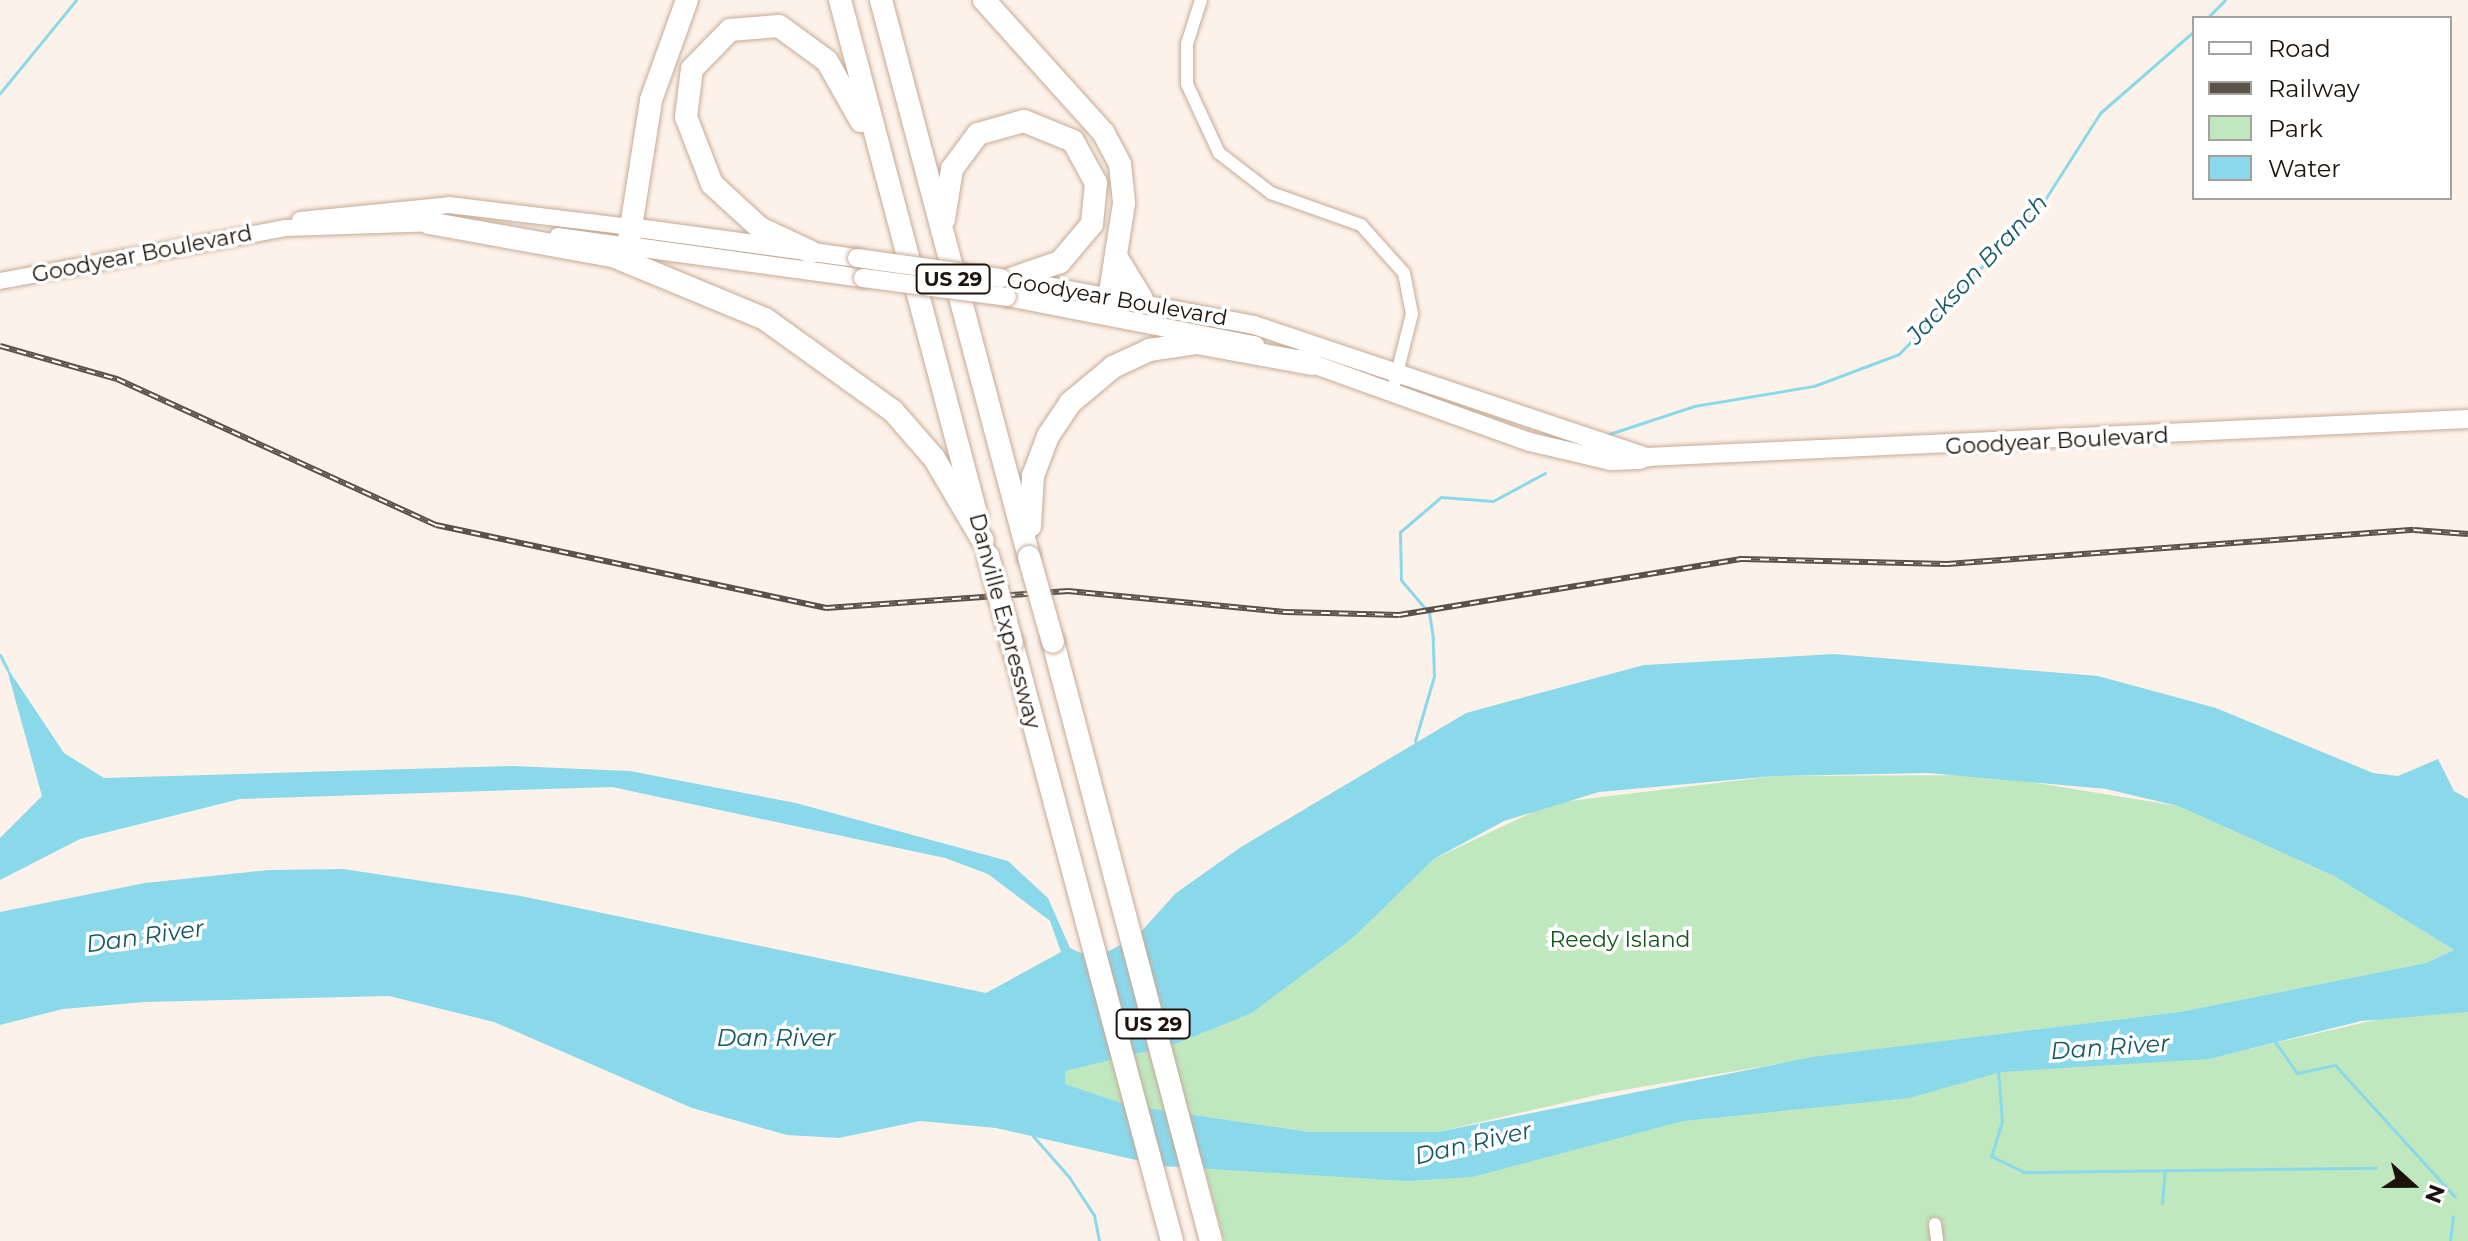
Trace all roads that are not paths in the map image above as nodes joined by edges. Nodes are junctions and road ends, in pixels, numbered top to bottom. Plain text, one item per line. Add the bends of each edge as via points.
1 (687, 0) edge
2 (840, 0) edge
3 (881, 0) edge
4 (984, 0) edge
5 (1201, 0) edge
6 (888, 185) junction
7 (429, 223) junction
8 (285, 228) junction
9 (629, 236) junction
10 (943, 244) junction
11 (811, 252) junction
12 (1117, 258) junction
13 (0, 281) edge
14 (1007, 285) junction
15 (1142, 299) junction
16 (1108, 302) junction
17 (1312, 364) junction
18 (1397, 374) junction
19 (1392, 393) junction
20 (2468, 419) edge
21 (1647, 457) junction
22 (986, 548) junction
23 (1029, 554) junction
24 (1935, 1224) dead end
25 (1172, 1241) edge
26 (1211, 1241) edge
27 (1937, 1241) edge

1 - 9 highway via 651,100
2 - 6 highway, Danville Expressway / US 29
3 - 10 highway, Danville Expressway / US 29
4 - 12 highway via 1114,148 1124,182
5 - 18 street via 1186,68 1199,123 1219,153 1256,185 1344,216 1385,245 1411,302
6 - 11 highway via 852,99 812,44 764,23 730,30 708,45 692,69 685,101 704,171 739,212
6 - 22 highway, Danville Expressway / US 29
7 - 8 street, Goodyear Boulevard
7 - 9 street, Goodyear Boulevard
7 - 22 highway via 613,256 765,319 893,411 934,458
8 - 9 street, Goodyear Boulevard via 374,208 449,205
8 - 13 street, Goodyear Boulevard
9 - 11 main road, Goodyear Boulevard
9 - 14 main road, Goodyear Boulevard, bridge via 863,278
10 - 14 highway via 947,184 969,143 1000,124 1051,127 1090,162 1096,211 1085,236 1060,262
10 - 23 highway, Danville Expressway / US 29
11 - 14 main road, Goodyear Boulevard, bridge
12 - 15 highway
12 - 16 highway
14 - 16 main road, Goodyear Boulevard
15 - 16 main road, Goodyear Boulevard
15 - 18 main road, Goodyear Boulevard via 1254,325
16 - 17 main road, Goodyear Boulevard
17 - 19 main road, Goodyear Boulevard
17 - 23 highway via 1197,343 1149,350 1099,375 1070,403 1040,455
18 - 19 street
18 - 21 main road, Goodyear Boulevard
19 - 21 main road, Goodyear Boulevard via 1553,449 1611,461
20 - 21 main road, Goodyear Boulevard
22 - 25 highway, Danville Expressway / US 29, bridge
23 - 26 highway, Danville Expressway / US 29, bridge
24 - 27 street

